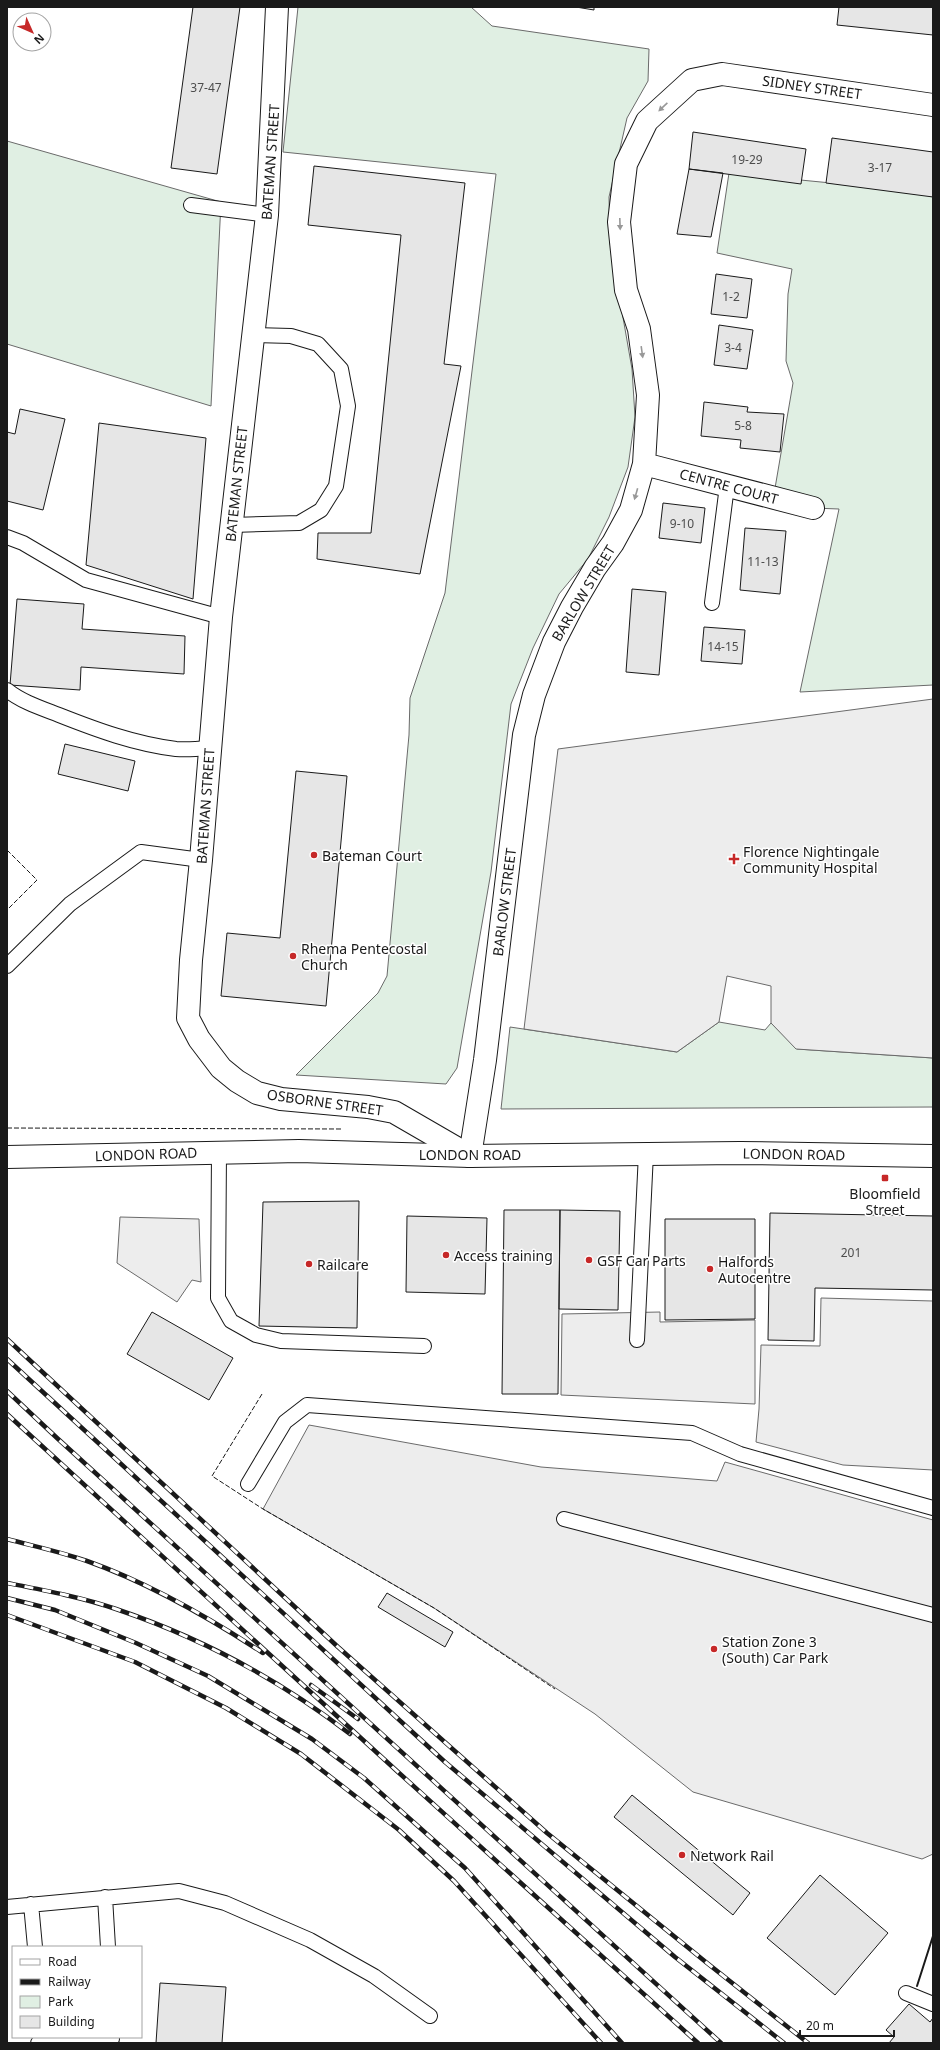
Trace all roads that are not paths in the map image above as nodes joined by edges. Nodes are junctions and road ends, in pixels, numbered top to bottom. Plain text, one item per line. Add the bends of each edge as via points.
1 (278, 7) edge
2 (692, 80) joint
3 (933, 105) edge
4 (191, 205) dead end
5 (267, 215) junction
6 (253, 335) junction
7 (644, 464) junction
8 (727, 486) junction
9 (813, 508) dead end
10 (232, 525) junction
11 (7, 537) edge
12 (712, 603) dead end
13 (221, 617) junction
14 (7, 690) edge
15 (209, 748) junction
16 (201, 860) junction
17 (191, 960) joint
18 (7, 966) edge
19 (219, 1151) junction
20 (646, 1153) junction
21 (470, 1156) junction
22 (933, 1156) edge
23 (7, 1157) edge
24 (637, 1340) dead end
25 (424, 1346) dead end
26 (248, 1484) dead end
27 (933, 1508) edge
28 (564, 1519) dead end
29 (933, 1615) edge
30 (105, 1897) junction
31 (31, 1904) junction
32 (7, 1907) edge
33 (35, 1946) edge
34 (108, 1946) edge
35 (906, 1993) dead end
36 (933, 2004) edge
37 (430, 2016) dead end
38 (112, 2040) edge
39 (38, 2043) edge
40 (43, 2043) edge

1 - 5 street, BATEMAN STREET
2 - 3 street, SIDNEY STREET via 722,74
2 -> 7 street, BARLOW STREET via 647,121 626,164 619,222 626,290 639,329 648,395
4 - 5 lane
5 - 6 street, BATEMAN STREET
6 - 10 street, BATEMAN STREET
6 - 10 lane via 291,336 318,344 341,369 348,406 336,486 321,510 299,523
7 - 8 street, CENTRE COURT
7 -> 21 street, BARLOW STREET via 631,510 572,607 554,642 534,695 524,735 485,1060
8 - 9 street, CENTRE COURT
8 - 12 lane
10 - 13 street, BATEMAN STREET
11 - 13 lane via 23,543 86,580
13 - 15 street, BATEMAN STREET
14 - 15 lane via 15,696 96,730 177,749
15 - 16 street, BATEMAN STREET
16 - 17 street, BATEMAN STREET
16 - 18 lane via 142,852 70,904
17 - 21 street, OSBORNE STREET via 188,1018 209,1054 237,1081 257,1093 281,1099 394,1112
19 - 21 street, LONDON ROAD
19 - 23 street, LONDON ROAD
19 - 25 lane via 218,1298 231,1321 256,1335 281,1341
20 - 21 street, LONDON ROAD
20 - 22 street, LONDON ROAD
20 - 24 lane
26 - 27 lane via 285,1422 307,1405 692,1433 740,1454
28 - 29 lane
30 - 31 lane
30 - 34 lane
30 - 37 lane via 180,1891 226,1903 310,1940 374,1976
31 - 32 lane
31 - 33 lane
35 - 36 lane
38 - 40 lane
39 - 40 lane

